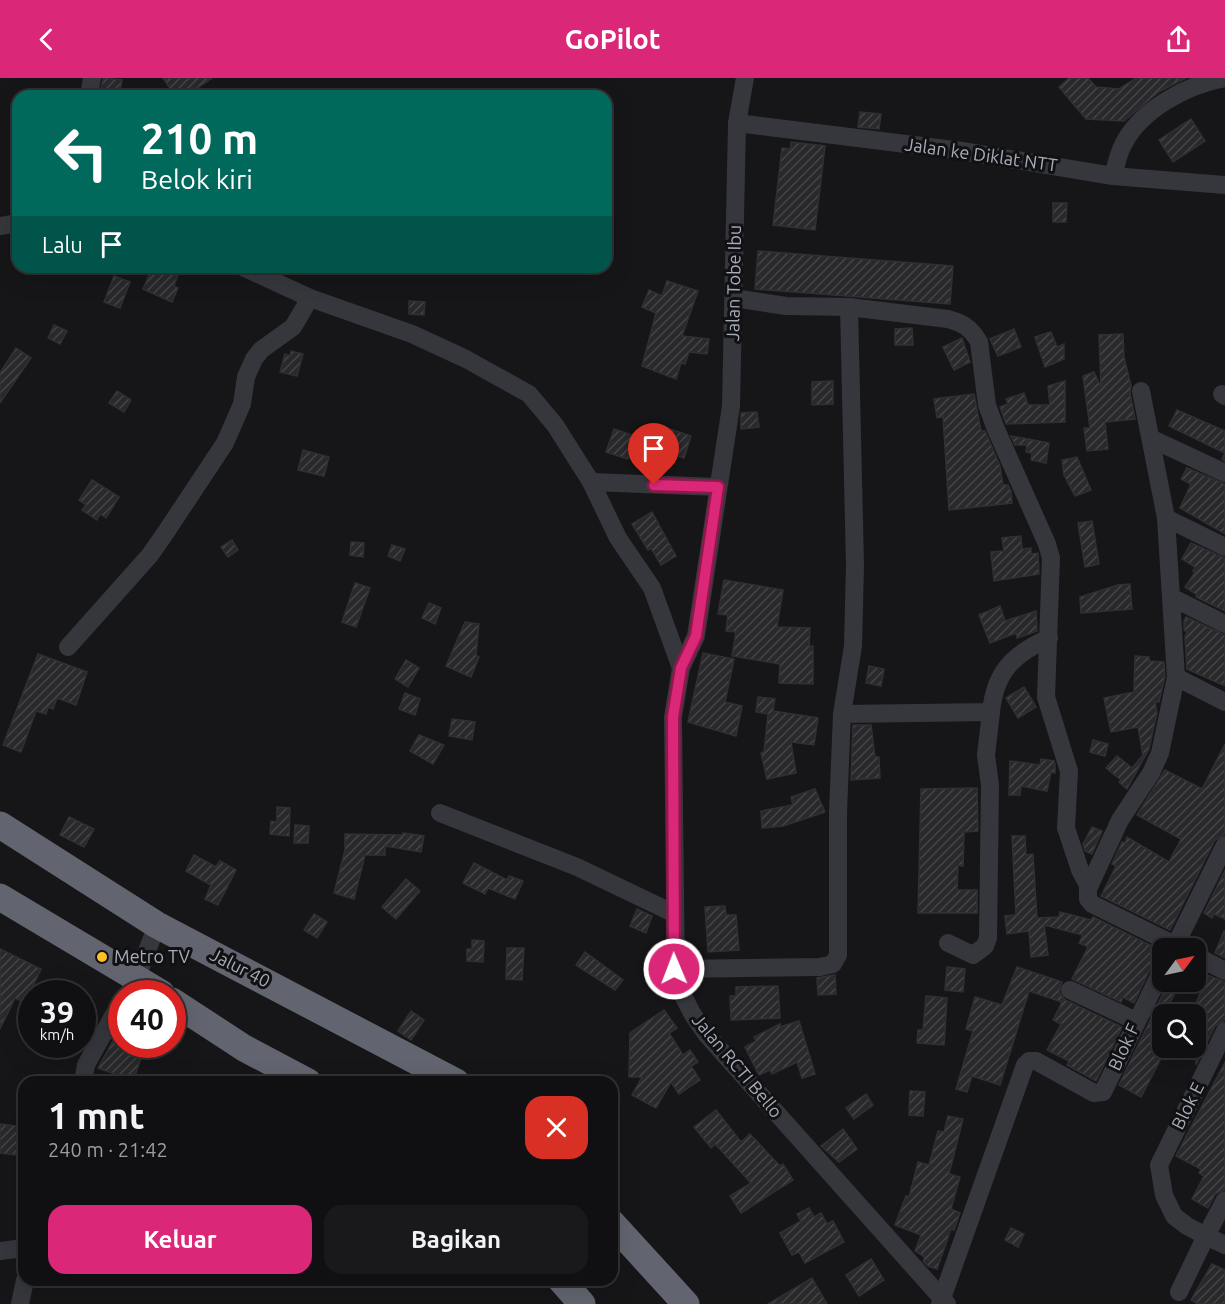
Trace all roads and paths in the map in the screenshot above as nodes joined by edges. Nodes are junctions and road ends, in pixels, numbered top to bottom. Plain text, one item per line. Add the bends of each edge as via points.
1 (745, 78) edge
2 (1225, 78) edge
3 (737, 123) junction
4 (1113, 176) junction
5 (1225, 185) edge
6 (256, 273) edge
7 (310, 298) junction
8 (734, 298) junction
9 (849, 308) junction
10 (1141, 391) dead end
11 (1152, 439) junction
12 (1225, 473) edge
13 (591, 482) junction
14 (718, 487) junction
15 (1166, 518) junction
16 (1225, 547) edge
17 (1171, 597) junction
18 (1225, 624) edge
19 (1049, 638) junction
20 (68, 647) dead end
21 (681, 668) junction
22 (1176, 677) junction
23 (1225, 702) edge
24 (991, 712) junction
25 (842, 714) junction
26 (440, 813) dead end
27 (0, 825) edge
28 (1225, 845) edge
29 (1088, 885) junction
30 (0, 897) edge
31 (673, 913) junction
32 (157, 925) junction
33 (1159, 938) edge
34 (1181, 938) edge
35 (948, 943) dead end
36 (1206, 961) edge
37 (674, 969) junction
38 (1225, 971) edge
39 (124, 980) edge
40 (134, 980) edge
41 (1070, 990) dead end
42 (1152, 990) edge
43 (186, 1010) edge
44 (1136, 1021) junction
45 (108, 1025) edge
46 (1225, 1031) edge
47 (84, 1076) edge
48 (297, 1076) edge
49 (445, 1076) edge
50 (1225, 1200) edge
51 (618, 1230) edge
52 (1206, 1236) junction
53 (1225, 1245) edge
54 (18, 1249) edge
55 (0, 1251) edge
56 (24, 1286) edge
57 (566, 1286) edge
58 (1179, 1292) dead end
59 (682, 1302) edge
60 (943, 1303) edge
61 (20, 1304) edge
62 (582, 1304) edge

1 - 3 street, Jalan Tobe Ibu
2 - 4 street via 1176,96 1147,115 1123,145
3 - 4 street, Jalan ke Diklat NTT via 962,151
3 - 8 street, Jalan Tobe Ibu
4 - 5 street, Jalan ke Diklat NTT
6 - 7 street
7 - 13 street via 412,334 514,383 545,412
7 - 20 street via 293,327 254,359 246,377 242,404 225,443 166,532
8 - 9 street via 786,306
8 - 14 street, Jalan Tobe Ibu via 731,406
9 - 19 street via 948,318 963,323 975,335 994,427 1051,558
9 - 25 street via 855,565 853,646
10 - 11 street
11 - 12 street
11 - 15 street
13 - 14 street
13 - 21 street via 618,538 652,588
14 - 21 street, Jalan RCTI Bello via 696,636
15 - 16 street
15 - 17 street
17 - 18 street
17 - 22 street
19 - 24 street via 1026,649 998,679
19 - 29 street via 1046,698 1070,780 1066,828
21 - 31 street, Jalan RCTI Bello via 673,717
22 - 23 street
22 - 29 street via 1160,753 1120,820
24 - 25 street
24 - 35 street via 986,755 990,785 988,938 985,946 973,955
25 - 37 street via 836,961 820,967
26 - 31 street via 586,871
27 - 32 highway, Jalur 40
28 - 34 street
29 - 33 street via 1092,904
30 - 39 highway
31 - 37 street, Jalan RCTI Bello
32 - 40 street
32 - 49 highway, Jalur 40
36 - 38 street
37 - 60 street, Jalan RCTI Bello via 682,996 707,1035
41 - 44 street
42 - 44 street, Blok F
43 - 48 highway
44 - 60 street, Blok F via 1103,1092 1094,1093 1036,1061 1025,1065
45 - 47 street
46 - 52 street, Blok E via 1159,1165 1169,1208 1187,1227
50 - 52 street
51 - 59 highway
52 - 53 street, Blok E
52 - 58 street
54 - 55 street
56 - 61 street
57 - 62 highway

